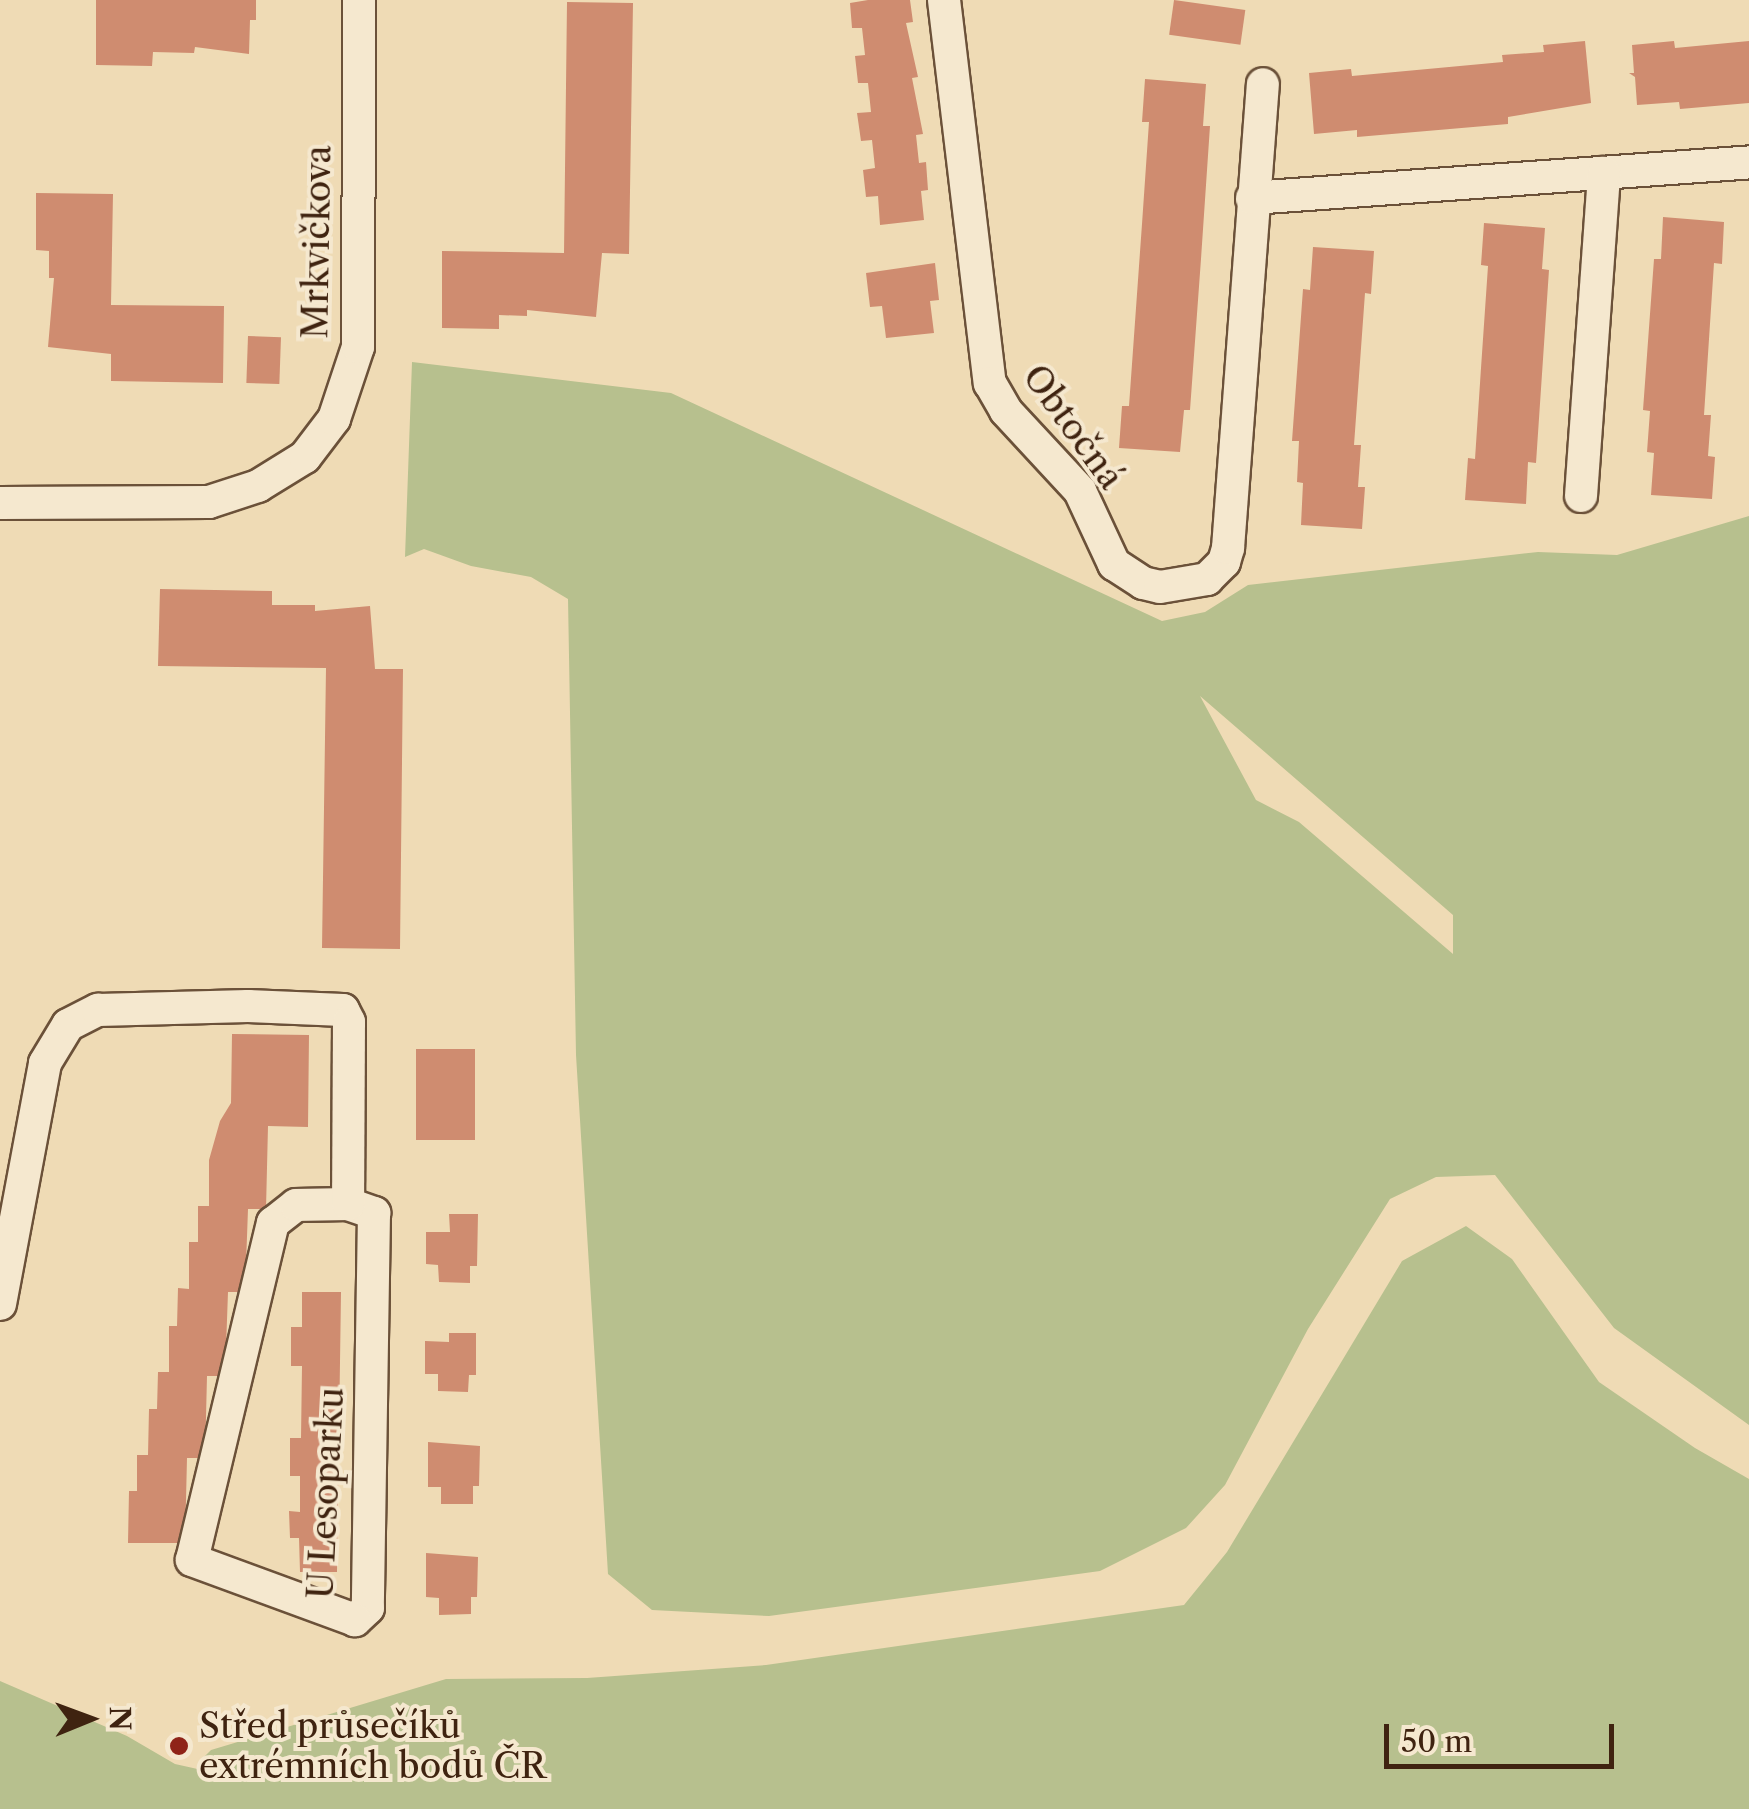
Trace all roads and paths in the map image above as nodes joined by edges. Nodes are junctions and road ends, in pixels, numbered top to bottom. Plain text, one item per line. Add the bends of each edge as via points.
1 (359, 0) edge
2 (944, 0) edge
3 (1263, 84) dead end
4 (1749, 162) edge
5 (1604, 173) junction
6 (1252, 198) junction
7 (1581, 496) dead end
8 (0, 502) edge
9 (348, 1204) junction
10 (0, 1304) edge

1 - 8 street, Mrkvičkova via 358,347 334,419 305,457 258,486 209,502
2 - 6 street, Obtočná via 982,345 997,399 1071,479 1114,564 1160,586 1194,585 1224,562
3 - 6 street, Obtočná
4 - 5 street
5 - 6 street
5 - 7 street
9 - 9 street, U Lesoparku via 374,1212 368,1608 355,1620 192,1560 274,1223 296,1205
9 - 10 street via 349,1022 340,1008 98,1010 68,1025 45,1063

